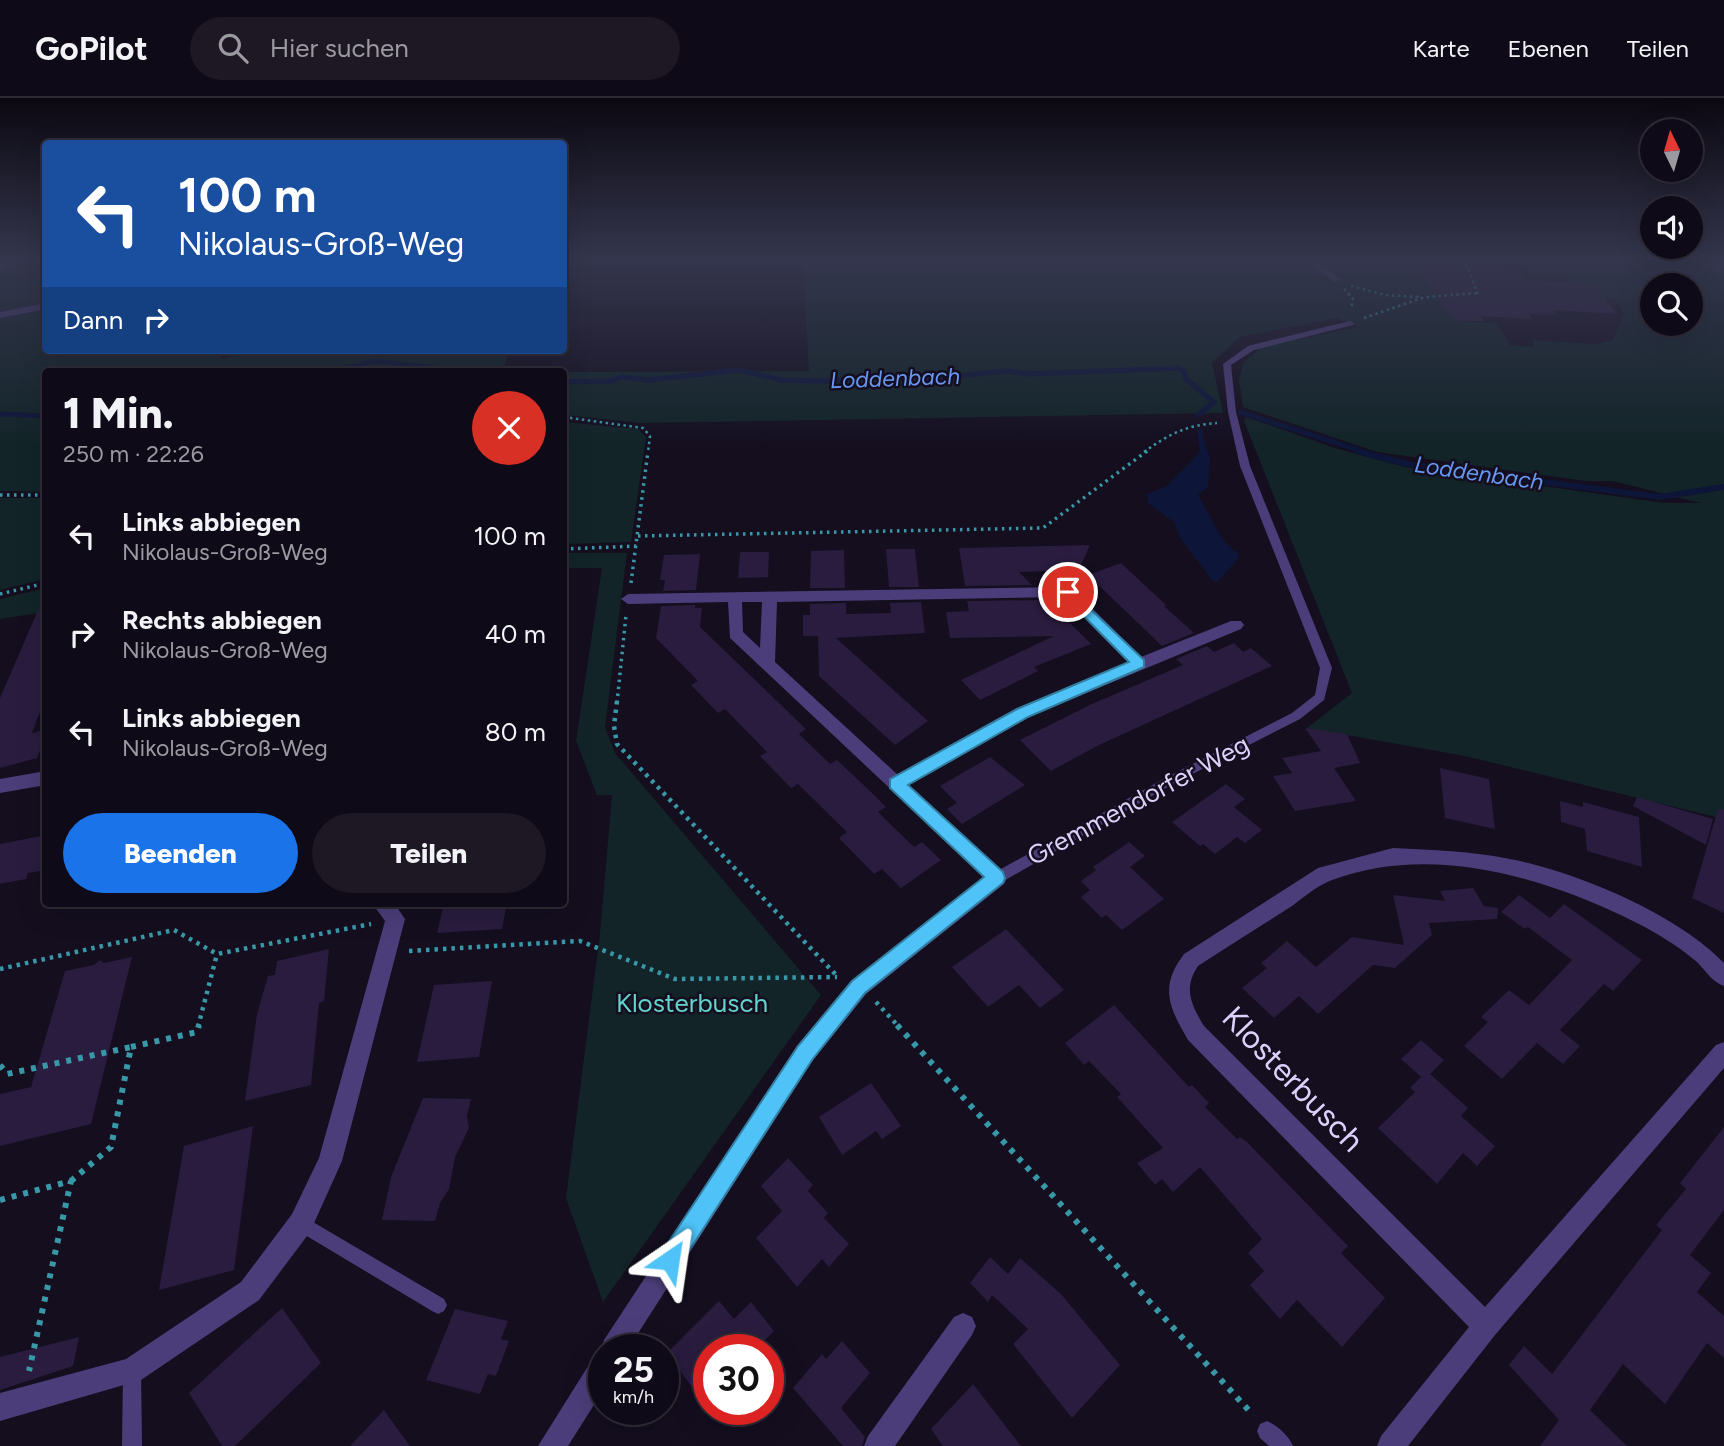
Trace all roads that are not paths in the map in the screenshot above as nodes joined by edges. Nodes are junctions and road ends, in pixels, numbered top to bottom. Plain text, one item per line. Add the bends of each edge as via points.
1 (1350, 323) road end
2 (735, 596) junction
3 (770, 596) junction
4 (628, 598) road end
5 (1236, 625) dead end
6 (767, 664) junction
7 (1139, 664) junction
8 (42, 779) edge
9 (896, 784) junction
10 (0, 786) edge
11 (997, 878) junction
12 (389, 911) edge
13 (1724, 977) edge
14 (1724, 1052) edge
15 (301, 1223) junction
16 (438, 1305) dead end
17 (963, 1326) dead end
18 (1486, 1326) junction
19 (623, 1334) edge
20 (132, 1371) junction
21 (588, 1389) edge
22 (11, 1404) edge
23 (1268, 1431) road end
24 (132, 1446) edge
25 (552, 1446) edge
26 (878, 1446) edge
27 (1283, 1446) edge
28 (1391, 1446) edge

1 - 11 lane, Gremmendorfer Weg via 1251,348 1227,364 1245,466 1326,668 1320,697 1296,716
2 - 3 street
2 - 4 street
2 - 6 street via 735,634
3 - 6 street
3 - 7 street via 1068,592
5 - 7 street
6 - 9 street
7 - 9 street via 1022,713
8 - 10 street
9 - 11 street
11 - 19 street, Gremmendorfer Weg via 859,987 805,1053
12 - 15 street via 330,1161
13 - 18 street, Klosterbusch via 1671,932 1564,883 1475,861 1393,856 1325,874 1191,960 1180,973 1177,990 1196,1033
14 - 18 street
15 - 16 lane
15 - 20 street via 250,1291
17 - 26 street
18 - 28 street
20 - 22 street
20 - 24 lane
21 - 25 street
23 - 27 lane

